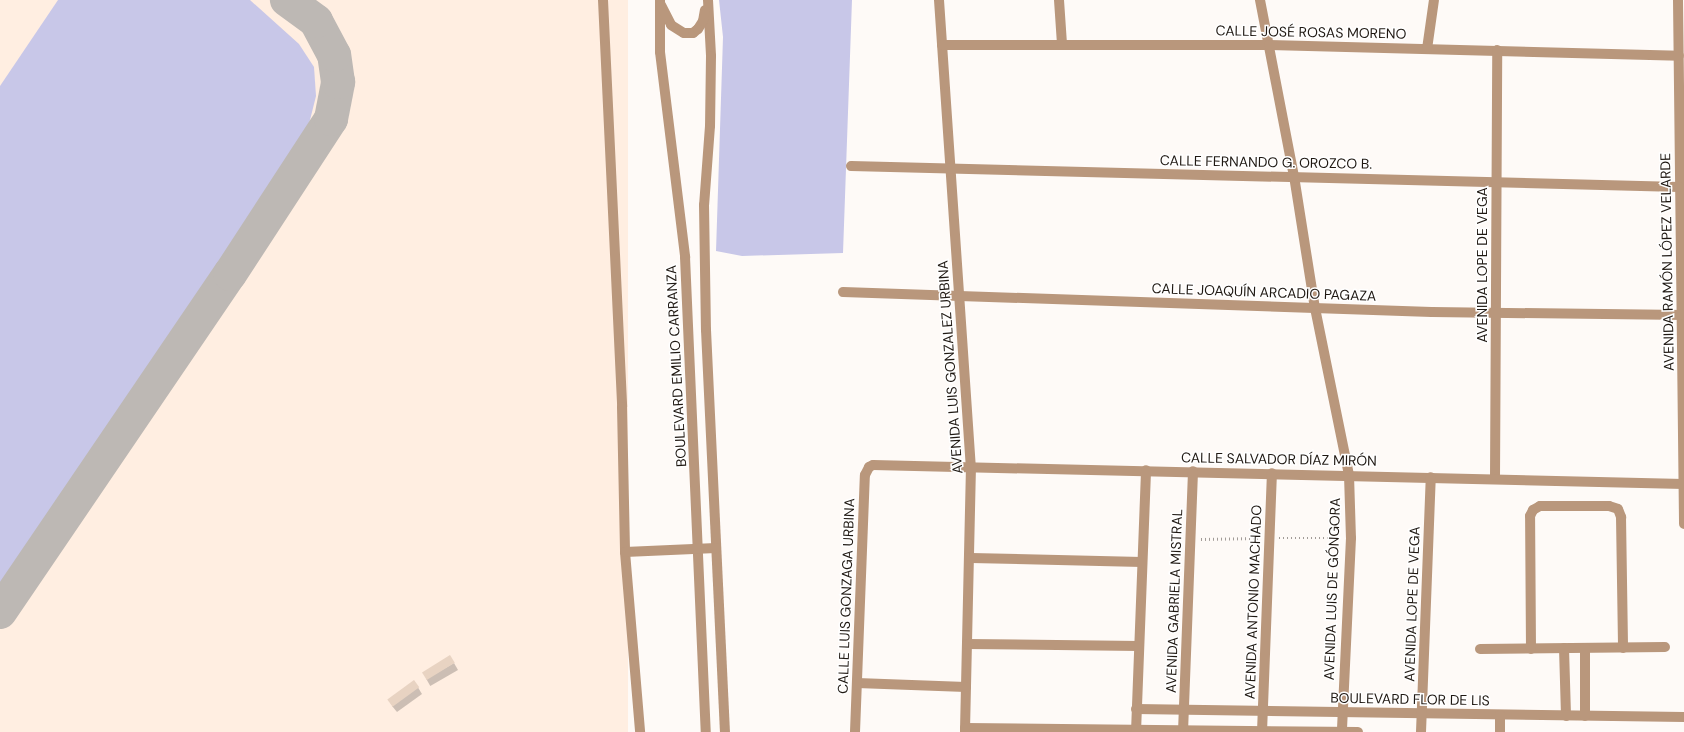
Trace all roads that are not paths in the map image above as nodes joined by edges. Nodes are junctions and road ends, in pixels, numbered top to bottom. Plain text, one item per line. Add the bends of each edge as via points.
1 (603, 0) edge
2 (707, 0) edge
3 (939, 0) edge
4 (1059, 0) edge
5 (1260, 0) edge
6 (1434, 0) edge
7 (1678, 0) edge
8 (660, 1) edge
9 (1062, 44) junction
10 (942, 45) junction
11 (1269, 45) junction
12 (1427, 49) junction
13 (1497, 50) junction
14 (1679, 56) junction
15 (851, 166) dead end
16 (949, 169) junction
17 (1294, 176) junction
18 (1497, 182) junction
19 (1680, 187) junction
20 (843, 292) dead end
21 (960, 296) junction
22 (1315, 308) junction
23 (1496, 313) junction
24 (1683, 315) edge
25 (873, 465) joint
26 (971, 466) junction
27 (1146, 470) junction
28 (1193, 471) junction
29 (1272, 473) junction
30 (1349, 475) junction
31 (1431, 477) junction
32 (1495, 479) junction
33 (1684, 484) edge
34 (1684, 524) edge
35 (699, 548) junction
36 (716, 548) junction
37 (625, 552) junction
38 (971, 558) junction
39 (1142, 562) junction
40 (968, 644) junction
41 (1139, 646) junction
42 (1665, 647) dead end
43 (1564, 648) junction
44 (1585, 648) junction
45 (1623, 648) junction
46 (1480, 649) dead end
47 (1531, 649) junction
48 (857, 683) junction
49 (966, 687) junction
50 (1136, 709) junction
51 (1184, 710) junction
52 (1263, 711) junction
53 (1342, 712) junction
54 (1421, 714) junction
55 (1500, 715) junction
56 (1566, 716) junction
57 (1585, 716) junction
58 (1684, 717) edge
59 (965, 730) edge
60 (1136, 731) edge
61 (640, 732) edge
62 (706, 732) edge
63 (725, 732) edge
64 (855, 732) edge
65 (1183, 732) edge
66 (1262, 732) edge
67 (1342, 732) edge
68 (1358, 732) edge
69 (1421, 732) edge
70 (1500, 732) edge

1 - 37 street via 622,399
2 - 8 street via 703,21 692,33 684,33 671,25
2 - 36 street via 710,103 704,213 706,330
3 - 10 street, AVENIDA LUIS GONZALEZ URBINA
4 - 9 street
5 - 11 street, AVENIDA LUIS DE GÓNGORA
6 - 12 street
7 - 14 street, AVENIDA RAMÓN LÓPEZ VELARDE
8 - 35 street, BOULEVARD EMILIO CARRANZA via 660,52 685,257
9 - 10 street, CALLE JOSÉ ROSAS MORENO
9 - 11 street, CALLE JOSÉ ROSAS MORENO
10 - 16 street, AVENIDA LUIS GONZALEZ URBINA
11 - 12 street, CALLE JOSÉ ROSAS MORENO
11 - 17 street, AVENIDA LUIS DE GÓNGORA
12 - 13 street, CALLE JOSÉ ROSAS MORENO
13 - 14 street, CALLE JOSÉ ROSAS MORENO
13 - 18 street, AVENIDA LOPE DE VEGA
14 - 19 street, AVENIDA RAMÓN LÓPEZ VELARDE
15 - 16 street, CALLE FERNANDO G. OROZCO B.
16 - 17 street, CALLE FERNANDO G. OROZCO B.
16 - 21 street, AVENIDA LUIS GONZALEZ URBINA
17 - 18 street, CALLE FERNANDO G. OROZCO B.
17 - 22 street, AVENIDA LUIS DE GÓNGORA
18 - 19 street, CALLE FERNANDO G. OROZCO B.
18 - 23 street, AVENIDA LOPE DE VEGA
19 - 24 street, AVENIDA RAMÓN LÓPEZ VELARDE
20 - 21 street, CALLE JOAQUÍN ARCADIO PAGAZA
21 - 22 street, CALLE JOAQUÍN ARCADIO PAGAZA
21 - 26 street, AVENIDA LUIS GONZALEZ URBINA
22 - 23 street, CALLE JOAQUÍN ARCADIO PAGAZA
22 - 30 street, AVENIDA LUIS DE GÓNGORA
23 - 24 street, CALLE JOAQUÍN ARCADIO PAGAZA
23 - 32 street, AVENIDA LOPE DE VEGA
24 - 33 street, AVENIDA RAMÓN LÓPEZ VELARDE
25 - 26 street, CALLE SALVADOR DÍAZ MIRÓN
25 - 48 street, CALLE LUIS GONZAGA URBINA via 865,475
26 - 27 street, CALLE SALVADOR DÍAZ MIRÓN
26 - 38 street, AVENIDA LUIS GONZALEZ URBINA
27 - 28 street, CALLE SALVADOR DÍAZ MIRÓN
27 - 39 street
28 - 29 street, CALLE SALVADOR DÍAZ MIRÓN
28 - 51 street, AVENIDA GABRIELA MISTRAL
29 - 30 street, CALLE SALVADOR DÍAZ MIRÓN
29 - 52 street, AVENIDA ANTONIO MACHADO
30 - 31 street, CALLE SALVADOR DÍAZ MIRÓN
30 - 53 street, AVENIDA LUIS DE GÓNGORA via 1351,538
31 - 32 street, CALLE SALVADOR DÍAZ MIRÓN
31 - 54 street, AVENIDA LOPE DE VEGA
32 - 33 street, CALLE SALVADOR DÍAZ MIRÓN
33 - 34 street, AVENIDA RAMÓN LÓPEZ VELARDE
35 - 36 street
35 - 37 street
35 - 62 street, BOULEVARD EMILIO CARRANZA
36 - 63 street
37 - 61 street
38 - 39 street
38 - 40 street, AVENIDA LUIS GONZALEZ URBINA
39 - 41 street
40 - 41 street
40 - 49 street, AVENIDA LUIS GONZALEZ URBINA
41 - 50 street
42 - 45 street
43 - 44 street
43 - 47 street
43 - 56 street
44 - 45 street
44 - 57 street
45 - 47 street via 1621,517 1618,509 1609,506 1548,506 1533,510 1530,516
46 - 47 street
48 - 49 street
48 - 64 street, CALLE LUIS GONZAGA URBINA
49 - 59 street, AVENIDA LUIS GONZALEZ URBINA
50 - 51 street, BOULEVARD FLOR DE LIS
50 - 60 street
51 - 52 street, BOULEVARD FLOR DE LIS
51 - 65 street, AVENIDA GABRIELA MISTRAL
52 - 53 street, BOULEVARD FLOR DE LIS
52 - 66 street, AVENIDA ANTONIO MACHADO
53 - 54 street, BOULEVARD FLOR DE LIS
53 - 67 street, AVENIDA LUIS DE GÓNGORA
54 - 55 street, BOULEVARD FLOR DE LIS
54 - 69 street, AVENIDA LOPE DE VEGA
55 - 56 street, BOULEVARD FLOR DE LIS
55 - 70 street
56 - 57 street, BOULEVARD FLOR DE LIS
57 - 58 street, BOULEVARD FLOR DE LIS
59 - 60 street
60 - 65 street
65 - 66 street
66 - 67 street
67 - 68 street

